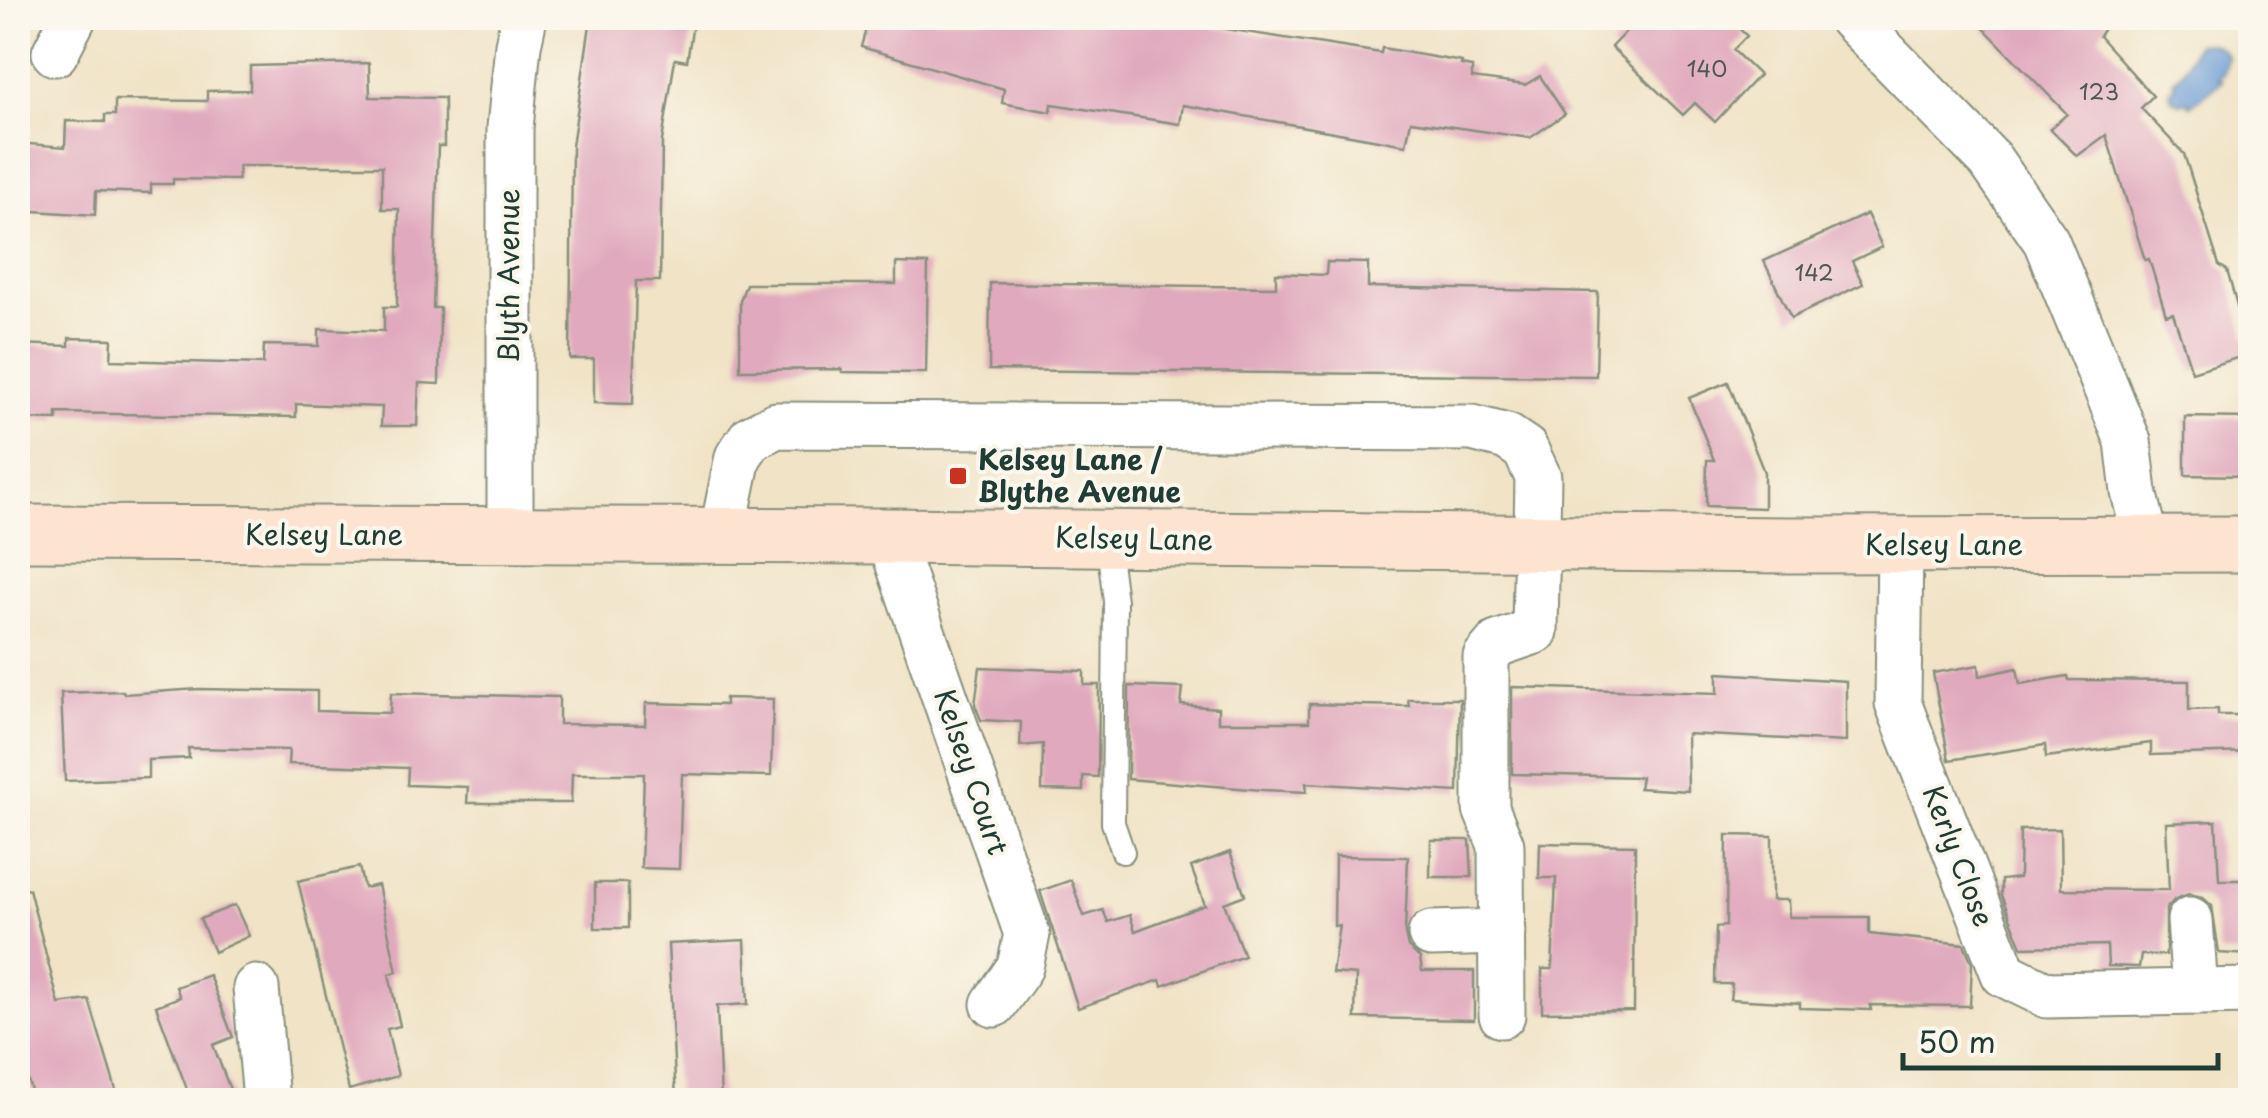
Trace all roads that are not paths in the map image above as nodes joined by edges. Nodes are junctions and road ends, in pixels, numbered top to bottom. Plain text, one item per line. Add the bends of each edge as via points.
1 (524, 18) edge
2 (1851, 18) edge
3 (18, 533) edge
4 (510, 536) junction
5 (722, 536) junction
6 (888, 536) junction
7 (1106, 538) junction
8 (1535, 544) junction
9 (1900, 544) junction
10 (2147, 544) junction
11 (2250, 544) edge
12 (1123, 852) dead end
13 (2190, 920) dead end
14 (1502, 932) junction
15 (1430, 934) dead end
16 (256, 988) dead end
17 (2250, 991) edge
18 (2195, 992) junction
19 (994, 1004) dead end
20 (1502, 1014) dead end
21 (266, 1100) edge

1 - 4 street, Blyth Avenue via 510,128
2 - 10 street via 1990,160 2046,241 2128,441
3 - 4 main road, Kelsey Lane
4 - 5 main road, Kelsey Lane
5 - 6 main road, Kelsey Lane
5 - 8 street via 738,457 751,438 776,425 1472,428 1525,450 1538,477
6 - 7 main road, Kelsey Lane
6 - 19 street, Kelsey Court via 1027,934 1020,967
7 - 8 main road, Kelsey Lane
7 - 12 lane via 1115,600 1112,823
8 - 9 main road, Kelsey Lane
8 - 14 street via 1535,631 1497,644 1486,657 1486,810 1501,845
9 - 10 main road, Kelsey Lane
9 - 18 street, Kerly Close via 1898,703 2004,974 2047,995
10 - 11 main road, Kelsey Lane
13 - 18 street
14 - 15 street
14 - 20 street
16 - 21 street
17 - 18 street, Kerly Close

